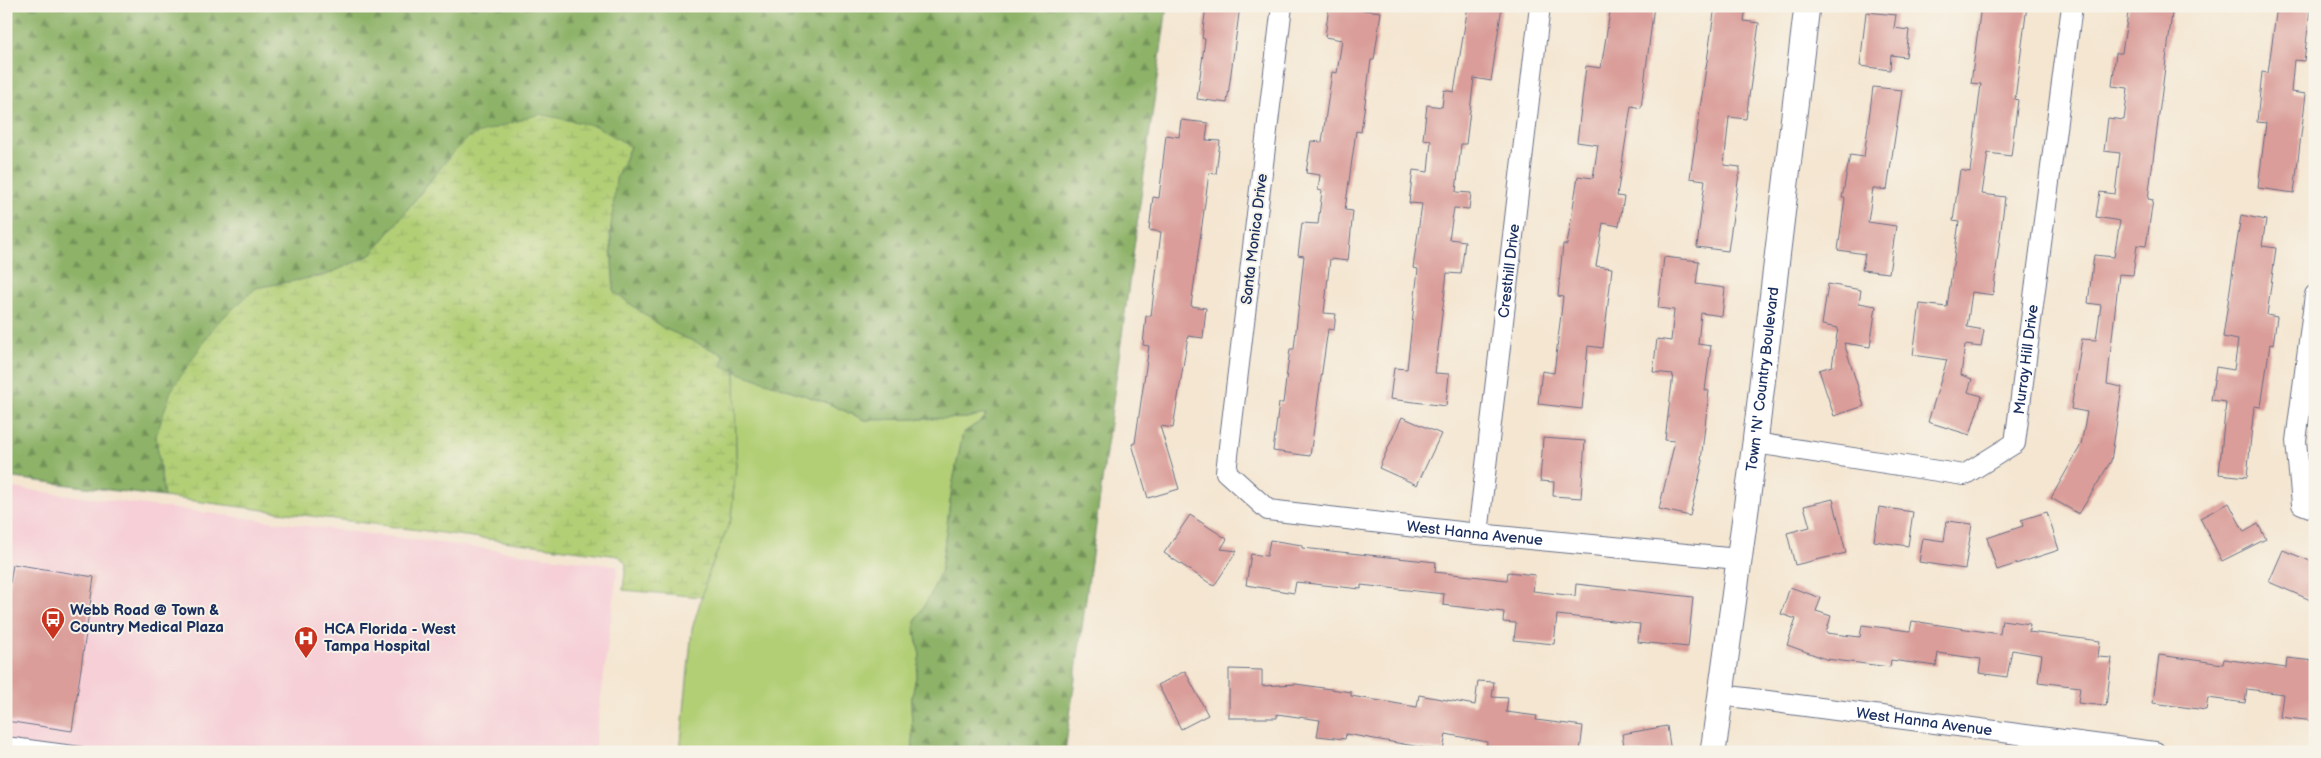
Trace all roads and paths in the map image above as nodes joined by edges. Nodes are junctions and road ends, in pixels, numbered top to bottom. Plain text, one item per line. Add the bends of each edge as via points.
1 (1282, 6) edge
2 (1540, 6) edge
3 (1807, 6) edge
4 (2072, 6) edge
5 (2315, 295) edge
6 (1755, 444) junction
7 (1226, 472) joint
8 (2309, 507) edge
9 (1478, 534) junction
10 (1738, 559) junction
11 (1722, 695) junction
12 (6, 742) edge
13 (81, 752) edge
14 (1713, 752) edge
15 (2155, 752) edge

1 - 7 street, Santa Monica Drive
2 - 9 street, Cresthill Drive
3 - 6 street, Town 'N' Country Boulevard
4 - 6 street, Murray Hill Drive via 2015,443 1964,474
5 - 8 street via 2296,441
6 - 10 street, Town 'N' Country Boulevard
7 - 9 street, West Hanna Avenue via 1268,510
9 - 10 street, West Hanna Avenue
10 - 11 street, Town 'N' Country Boulevard
11 - 14 street, Town 'N' Country Boulevard
11 - 15 street, West Hanna Avenue
12 - 13 lane

